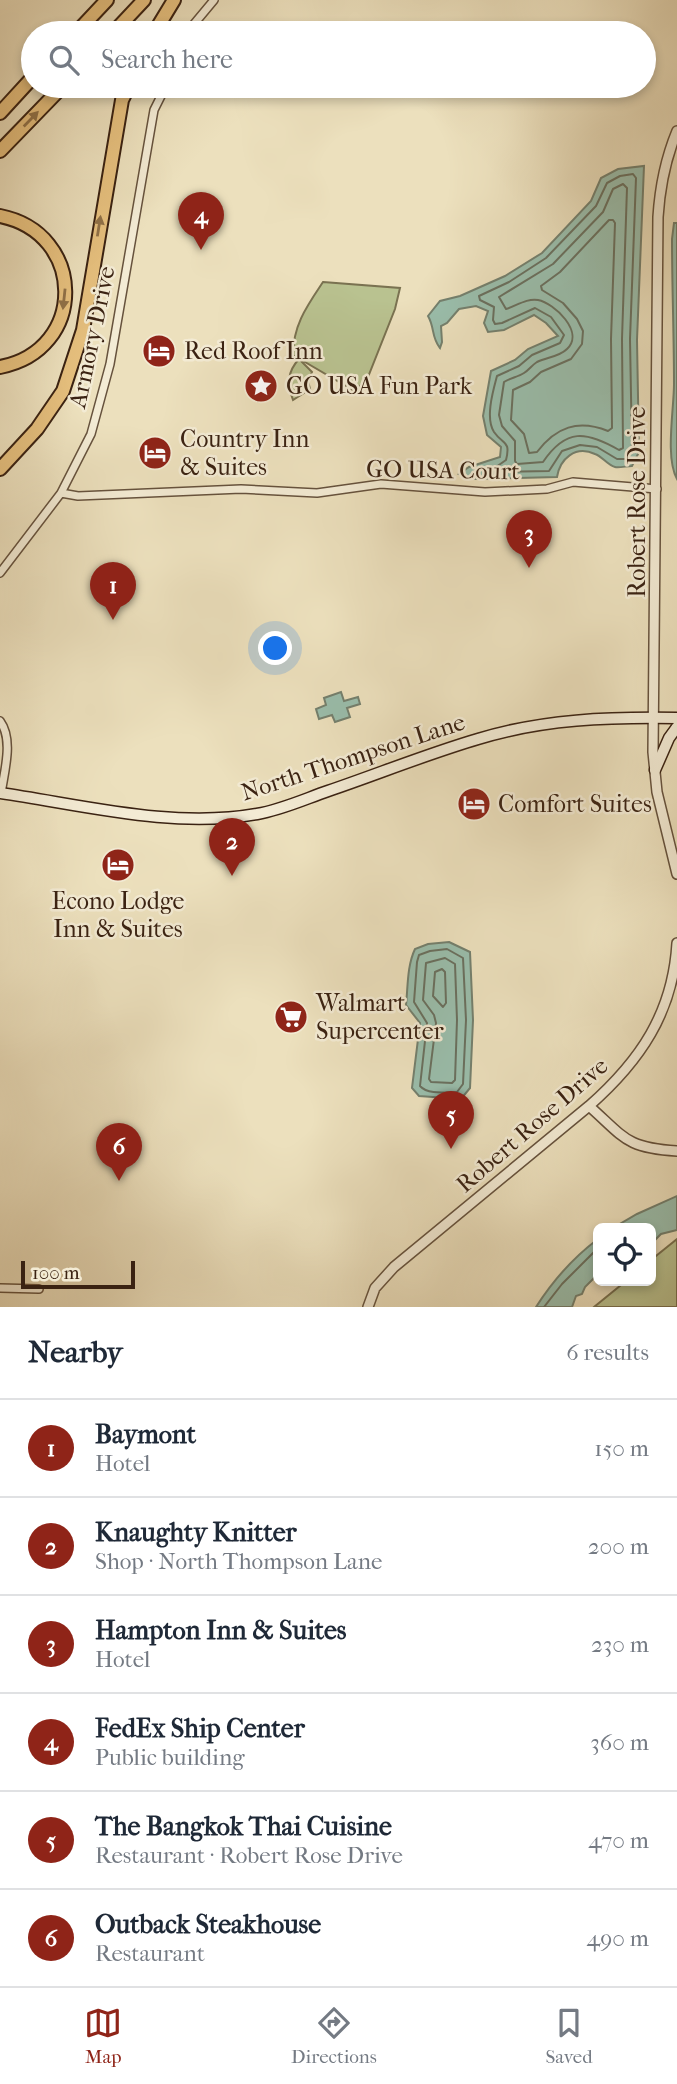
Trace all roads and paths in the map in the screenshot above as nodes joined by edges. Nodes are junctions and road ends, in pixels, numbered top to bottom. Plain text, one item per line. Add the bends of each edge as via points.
1 (107, 0) edge
2 (145, 0) edge
3 (174, 0) edge
4 (214, 0) edge
5 (87, 21) edge
6 (125, 21) edge
7 (161, 21) edge
8 (196, 21) edge
9 (21, 90) edge
10 (51, 98) edge
11 (123, 98) edge
12 (160, 98) edge
13 (0, 113) edge
14 (677, 131) edge
15 (0, 151) edge
16 (0, 216) edge
17 (0, 367) edge
18 (37, 429) junction
19 (0, 463) edge
20 (0, 469) edge
21 (657, 489) junction
22 (61, 493) junction
23 (0, 573) edge
24 (653, 717) junction
25 (677, 718) edge
26 (0, 721) edge
27 (677, 727) edge
28 (655, 770) junction
29 (0, 794) edge
30 (677, 874) edge
31 (677, 943) edge
32 (589, 1106) junction
33 (677, 1151) edge
34 (0, 1288) edge
35 (39, 1289) dead end
36 (368, 1307) edge

1 - 5 highway
2 - 6 highway
3 - 7 highway
4 - 8 street
9 - 13 highway
15 -> 10 highway
18 -> 11 highway via 62,391 83,330
12 - 22 street, Armory Drive via 154,110 107,373 91,434
14 - 21 street, Robert Rose Drive via 662,175 658,217
16 -> 17 highway via 23,223 47,241 60,265 66,293 51,340 20,362
18 - 19 highway
18 - 20 highway
21 - 22 street, GO USA Court via 573,482 547,489 485,492 381,484 317,493 241,489
21 - 24 street, Robert Rose Drive
22 - 23 street, Armory Drive
24 - 25 main road, North Thompson Lane
24 - 28 street, Robert Rose Drive
24 - 29 main road, North Thompson Lane via 556,721 518,728 275,809 223,818 179,819
26 - 29 street via 7,743
27 - 28 main road
28 - 30 street, Robert Rose Drive
31 - 32 street, Robert Rose Drive via 669,992 656,1027 638,1056
32 - 33 street via 631,1143
32 - 36 street, Robert Rose Drive via 394,1267 375,1288
34 - 35 street

